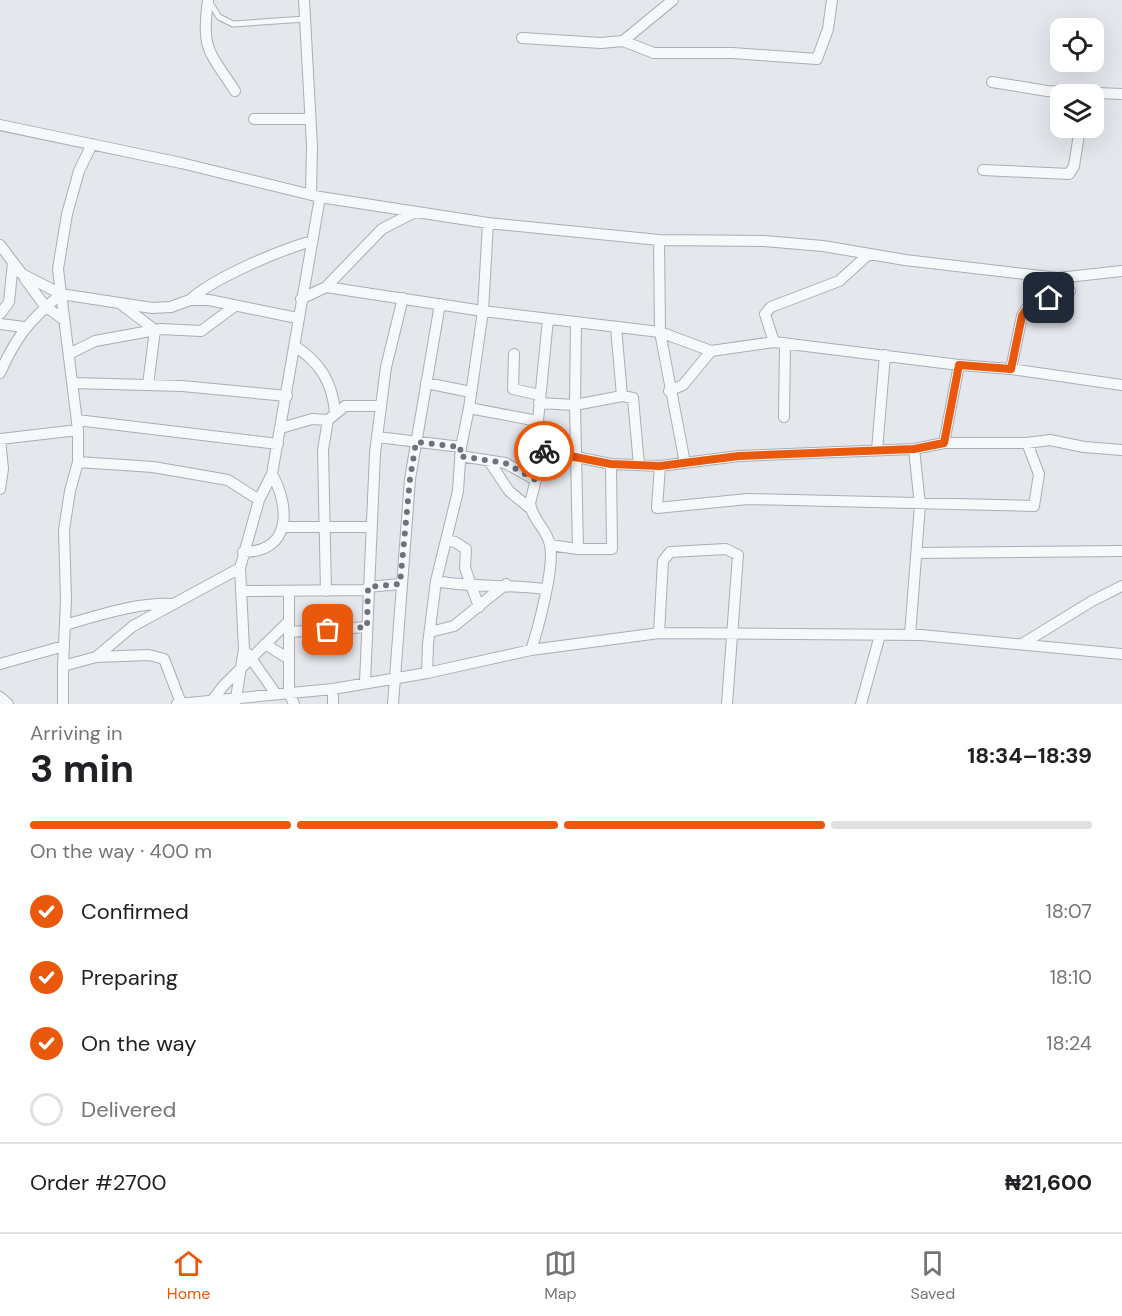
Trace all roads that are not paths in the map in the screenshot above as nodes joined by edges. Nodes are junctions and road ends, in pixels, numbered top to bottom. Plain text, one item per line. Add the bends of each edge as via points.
1 (208, 0) edge
2 (304, 0) edge
3 (673, 0) edge
4 (832, 0) edge
5 (305, 19) junction
6 (522, 38) dead end
7 (623, 40) junction
8 (992, 82) dead end
9 (235, 91) dead end
10 (1050, 91) edge
11 (1104, 94) edge
12 (1122, 94) edge
13 (254, 119) dead end
14 (310, 119) junction
15 (0, 125) edge
16 (1078, 138) edge
17 (92, 144) junction
18 (982, 170) dead end
19 (315, 196) junction
20 (416, 212) junction
21 (488, 223) junction
22 (658, 240) junction
23 (312, 242) junction
24 (0, 245) edge
25 (869, 254) junction
26 (13, 263) junction
27 (1122, 271) edge
28 (22, 274) junction
29 (326, 287) junction
30 (1070, 291) dead end
31 (61, 294) junction
32 (403, 298) junction
33 (301, 299) junction
34 (190, 300) junction
35 (119, 303) junction
36 (440, 304) junction
37 (45, 306) junction
38 (235, 306) junction
39 (483, 311) junction
40 (0, 314) edge
41 (297, 318) junction
42 (64, 320) junction
43 (548, 320) junction
44 (576, 322) junction
45 (0, 324) edge
46 (24, 327) junction
47 (616, 327) junction
48 (155, 330) junction
49 (660, 332) junction
50 (774, 342) junction
51 (785, 343) junction
52 (295, 346) junction
53 (711, 351) junction
54 (69, 354) junction
55 (514, 354) dead end
56 (885, 355) junction
57 (959, 365) junction
58 (1011, 369) junction
59 (0, 373) edge
60 (73, 383) junction
61 (426, 383) junction
62 (148, 385) junction
63 (1122, 385) edge
64 (669, 391) junction
65 (471, 393) junction
66 (286, 396) junction
67 (622, 396) junction
68 (540, 399) junction
69 (575, 405) junction
70 (381, 406) junction
71 (469, 408) junction
72 (331, 416) junction
73 (784, 417) dead end
74 (538, 421) junction
75 (78, 425) junction
76 (281, 428) junction
77 (377, 437) junction
78 (0, 439) edge
79 (416, 442) junction
80 (944, 443) junction
81 (1027, 443) junction
82 (278, 444) junction
83 (914, 449) junction
84 (542, 450) junction
85 (877, 450) junction
86 (1122, 450) edge
87 (460, 452) junction
88 (578, 457) junction
89 (489, 461) junction
90 (78, 462) junction
91 (684, 463) junction
92 (611, 464) junction
93 (639, 465) junction
94 (660, 466) junction
95 (272, 474) junction
96 (536, 480) junction
97 (0, 489) edge
98 (259, 500) junction
99 (920, 505) junction
100 (531, 509) junction
101 (325, 526) junction
102 (370, 526) junction
103 (284, 527) junction
104 (446, 540) junction
105 (550, 545) junction
106 (578, 549) junction
107 (1122, 551) edge
108 (243, 552) junction
109 (916, 554) junction
110 (240, 568) junction
111 (436, 581) junction
112 (400, 584) junction
113 (506, 584) junction
114 (469, 585) junction
115 (1122, 586) edge
116 (368, 589) junction
117 (544, 589) junction
118 (242, 591) junction
119 (326, 591) junction
120 (289, 593) junction
121 (174, 604) junction
122 (479, 607) junction
123 (65, 625) junction
124 (289, 627) junction
125 (367, 627) junction
126 (430, 632) junction
127 (658, 633) junction
128 (732, 634) junction
129 (880, 635) junction
130 (910, 635) junction
131 (114, 642) junction
132 (265, 644) junction
133 (1022, 644) junction
134 (64, 646) junction
135 (244, 649) junction
136 (531, 650) junction
137 (1122, 654) edge
138 (130, 655) junction
139 (96, 657) junction
140 (252, 658) junction
141 (289, 659) junction
142 (0, 664) edge
143 (63, 666) junction
144 (240, 670) junction
145 (428, 673) junction
146 (396, 678) junction
147 (365, 682) junction
148 (333, 689) junction
149 (276, 693) junction
150 (289, 693) junction
151 (0, 697) edge
152 (235, 701) edge
153 (211, 702) junction
154 (8, 704) edge
155 (63, 704) edge
156 (179, 704) edge
157 (294, 704) edge
158 (333, 704) edge
159 (393, 704) edge
160 (726, 704) edge
161 (861, 704) edge

1 - 5 lane via 219,17 233,24
1 - 9 street via 208,51
2 - 5 street
3 - 7 street
4 - 7 street via 828,29 817,59 654,53
5 - 14 street
6 - 7 street via 601,43
8 - 10 street
11 - 12 street
13 - 14 street
14 - 19 street
15 - 17 street
16 - 18 street via 1069,174
17 - 19 street
17 - 31 street via 79,171 67,214 58,269
19 - 20 street
19 - 23 street
20 - 21 street
20 - 29 street via 382,229
21 - 22 street
21 - 39 street
22 - 25 street via 764,241
22 - 49 street
23 - 33 street
23 - 34 street via 282,250 218,281
24 - 26 street
25 - 27 street via 1058,278
25 - 50 street via 839,281 771,307 765,314
26 - 28 street
26 - 40 street via 9,302
28 - 31 street
28 - 37 street
29 - 32 street
29 - 33 street
30 - 58 street via 1028,306 1022,316
31 - 35 street
31 - 37 street
31 - 42 street
32 - 36 street
32 - 70 street
33 - 41 street
34 - 35 street via 152,308
34 - 38 street
35 - 48 street
36 - 39 street
36 - 61 street
37 - 42 street
37 - 46 street
38 - 41 street
38 - 48 street via 201,331
39 - 43 street
39 - 65 street
41 - 52 street
42 - 54 street
43 - 44 street
43 - 68 street
44 - 47 street
44 - 69 street
45 - 46 street
46 - 59 street
47 - 49 street
47 - 67 street
48 - 54 street via 95,341
48 - 62 street
49 - 53 street
49 - 64 street
50 - 51 street
50 - 53 street
51 - 56 street
51 - 73 street
52 - 66 street
52 - 72 street via 322,368 333,390
53 - 64 street via 683,385
54 - 60 street
55 - 68 street via 513,388
56 - 57 street
56 - 85 street
57 - 58 street
57 - 80 street
58 - 63 street
60 - 62 street
60 - 75 street
61 - 65 street
61 - 79 street
62 - 66 street
64 - 91 street
65 - 71 street
66 - 76 street
67 - 69 street
67 - 93 street via 633,398
68 - 69 street
68 - 74 street
69 - 88 street
70 - 72 street via 345,406
70 - 77 street
71 - 74 street
71 - 87 street
72 - 76 street
72 - 101 street via 323,450
74 - 84 street
75 - 78 street
75 - 82 street
75 - 90 street
76 - 82 street
77 - 79 street
77 - 102 street
78 - 97 street
79 - 87 street
79 - 112 street
80 - 81 street
80 - 83 street
81 - 86 street via 1050,440
81 - 99 street via 1039,474 1034,506
82 - 95 street
83 - 85 street
83 - 99 street
84 - 88 street
84 - 96 street
85 - 91 street via 739,456
87 - 89 street
87 - 104 street via 458,491
88 - 92 street
88 - 106 street
89 - 96 street via 505,463
89 - 100 street via 509,491
90 - 98 street via 153,467 228,480
90 - 123 street via 64,530
91 - 94 street
92 - 93 street
92 - 106 street via 612,549
93 - 94 street
94 - 99 street via 657,508 747,499
95 - 98 street
95 - 103 street via 279,487
96 - 100 street
98 - 108 street
99 - 109 street
100 - 105 street
101 - 102 street
101 - 103 street
101 - 119 street
102 - 116 street
103 - 108 street via 265,549
104 - 111 street
104 - 114 street via 466,549
105 - 106 street
105 - 117 street
107 - 109 street
108 - 110 street
109 - 130 street
110 - 118 street
110 - 121 street
111 - 114 street
111 - 126 street
112 - 116 street
112 - 146 street
113 - 114 street
113 - 117 street
113 - 122 street
114 - 122 street
115 - 133 street
116 - 119 street
116 - 125 street
117 - 136 street via 543,610
118 - 120 street
118 - 135 street
119 - 120 street
120 - 124 street
121 - 123 street via 118,610
121 - 131 street
122 - 126 street via 453,626
123 - 134 street
124 - 125 street
124 - 132 street
124 - 141 street
125 - 147 street
126 - 145 street
127 - 128 street
127 - 128 street via 663,561 670,552 726,549 738,555
127 - 136 street
128 - 129 street
128 - 160 street
129 - 130 street
129 - 161 street
130 - 133 street
131 - 138 street
131 - 139 street
132 - 140 street
132 - 141 street
133 - 137 street
134 - 142 street
134 - 143 street
135 - 140 street
135 - 144 street
136 - 145 street
138 - 139 street
138 - 156 street via 164,659
139 - 143 street
140 - 144 street
140 - 149 street
141 - 150 street
143 - 155 street
144 - 152 street
144 - 153 street
145 - 146 street
146 - 147 street
146 - 159 street
147 - 148 street
148 - 150 street
148 - 158 street
149 - 150 street
149 - 152 street
150 - 157 street
151 - 154 street
152 - 153 street
153 - 156 street

